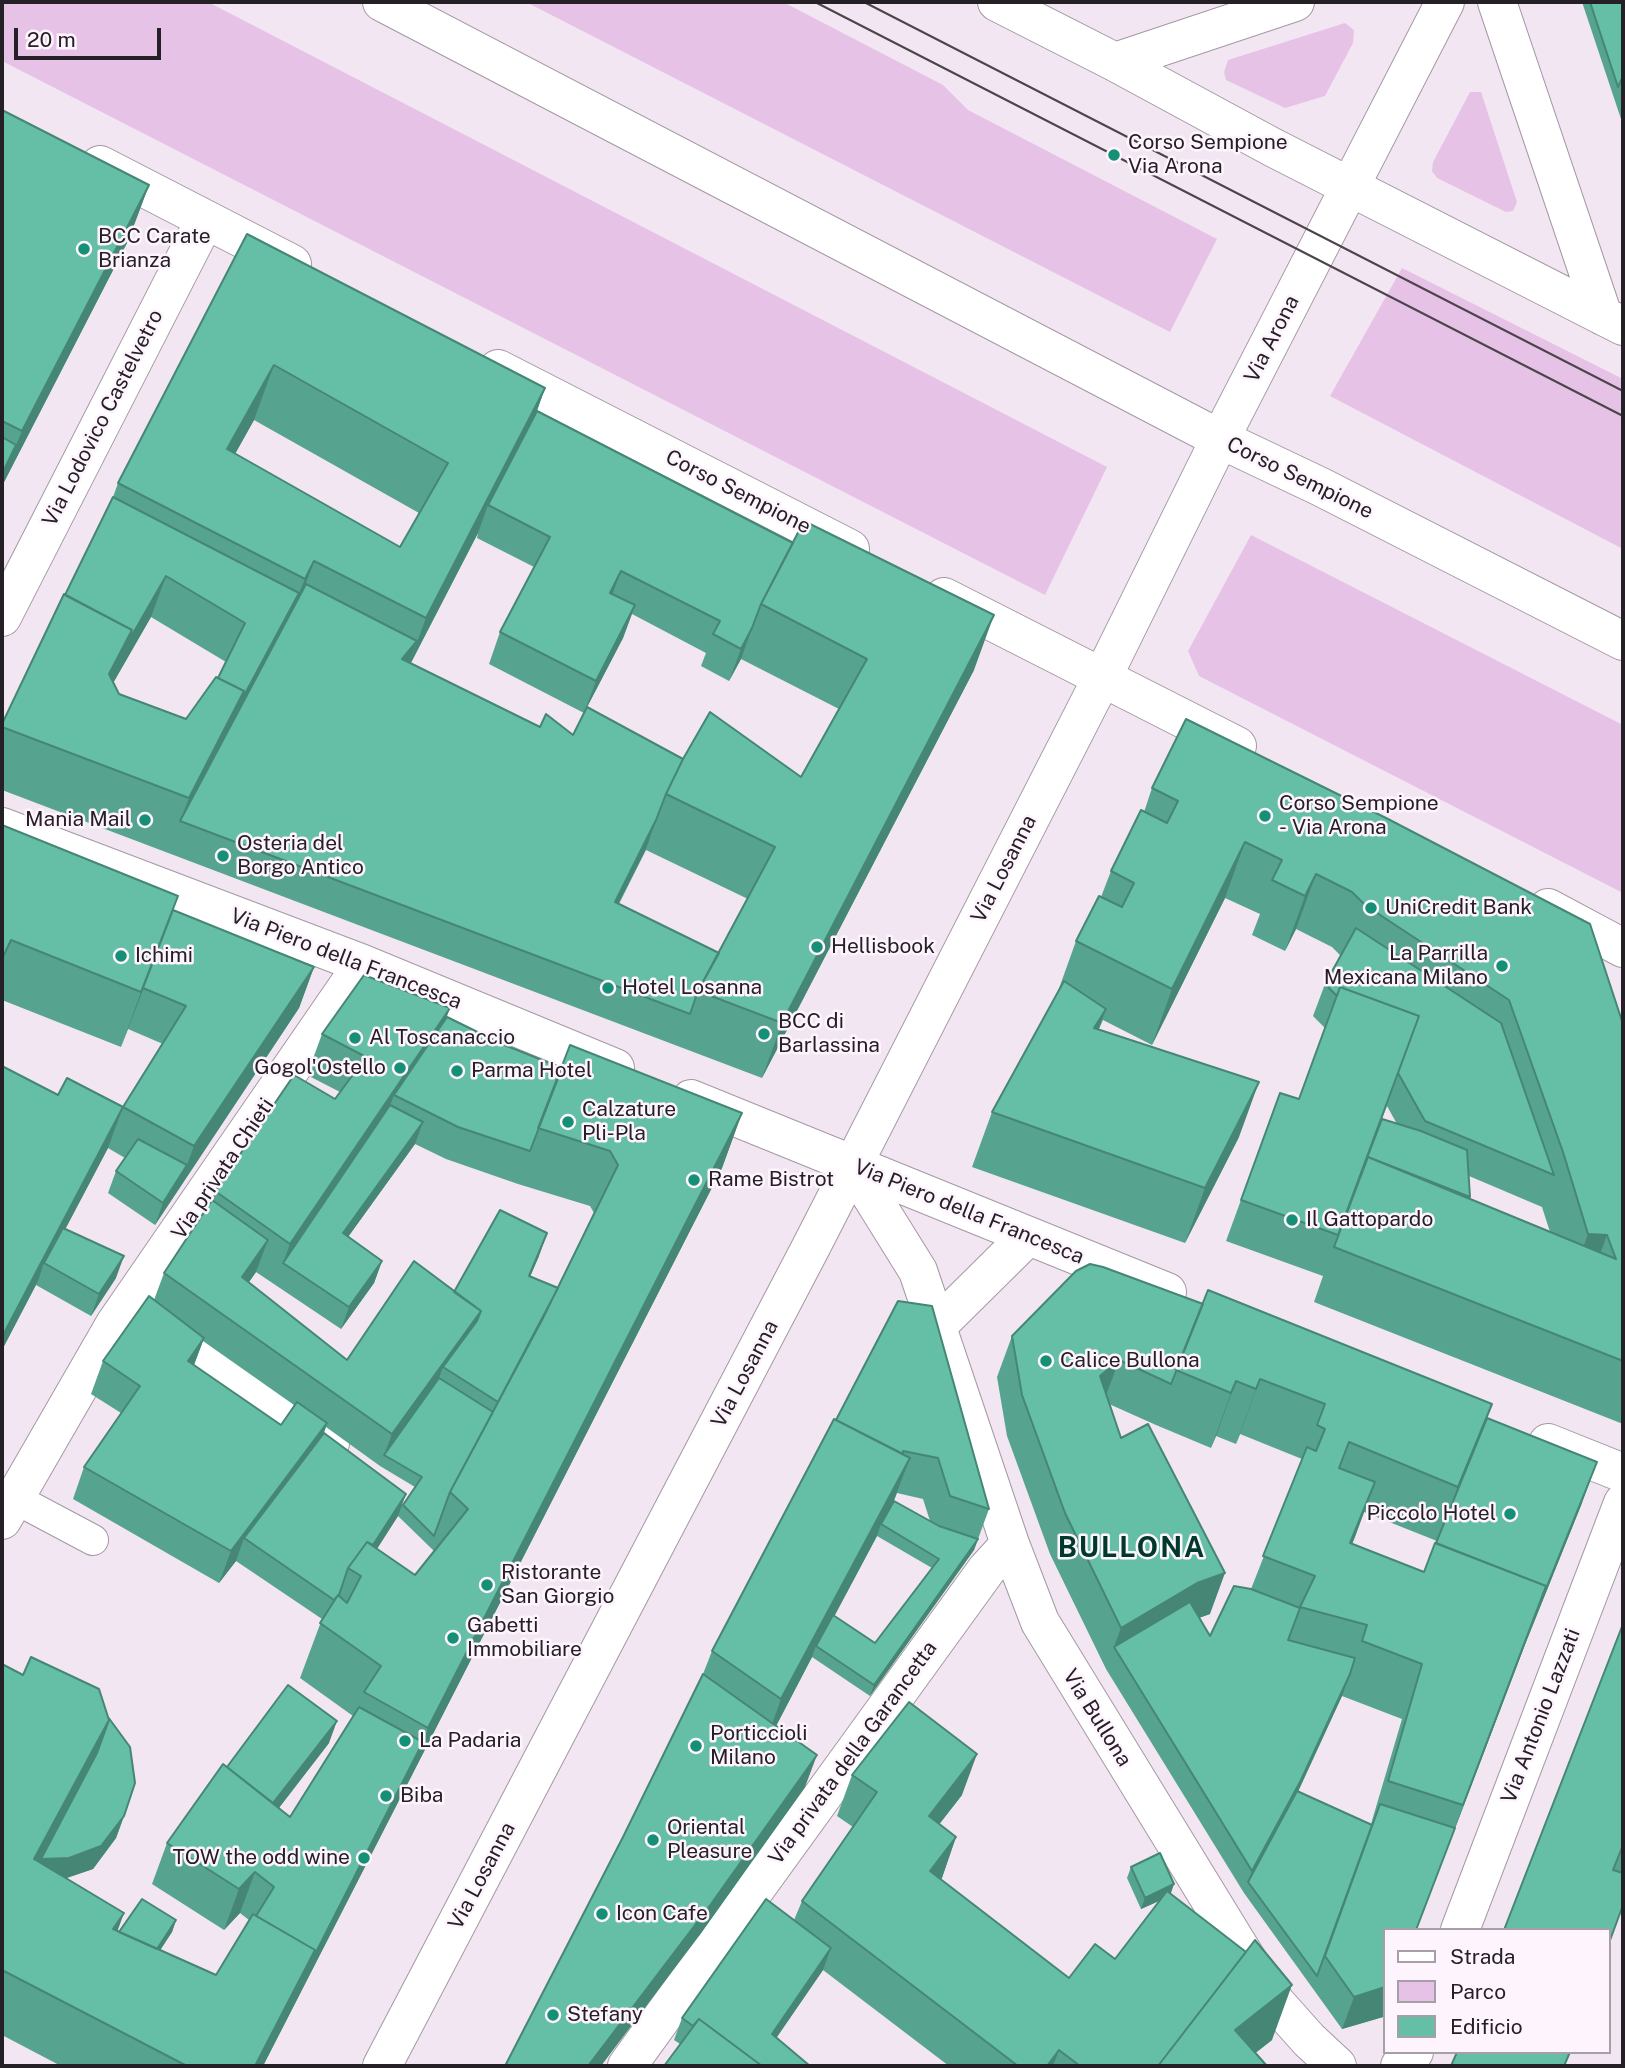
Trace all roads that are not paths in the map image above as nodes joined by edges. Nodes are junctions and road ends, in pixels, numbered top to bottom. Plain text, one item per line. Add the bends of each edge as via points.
1 (382, 2) edge
2 (997, 2) edge
3 (1445, 2) edge
4 (1497, 2) edge
5 (1283, 4) edge
6 (1115, 62) junction
7 (75, 153) edge
8 (1350, 187) junction
9 (205, 219) junction
10 (326, 281) edge
11 (1613, 321) edge
12 (463, 351) edge
13 (1220, 439) junction
14 (2, 617) edge
15 (1623, 641) edge
16 (1102, 678) junction
17 (1267, 762) edge
18 (2, 827) edge
19 (1512, 890) edge
20 (1623, 948) edge
21 (363, 964) junction
22 (852, 1165) junction
23 (1028, 1236) junction
24 (1197, 1303) edge
25 (130, 1305) junction
26 (938, 1325) junction
27 (1520, 1432) edge
28 (359, 1464) edge
29 (1623, 1473) edge
30 (1623, 1503) edge
31 (8, 1509) edge
32 (93, 1540) dead end
33 (1010, 1544) junction
34 (1461, 1928) edge
35 (382, 2066) edge
36 (626, 2066) edge
37 (1337, 2066) edge

1 - 13 street, Corso Sempione
2 - 6 street
3 - 8 street, Via Arona
4 - 11 street
5 - 6 street
6 - 8 street
7 - 9 street
8 - 11 street
8 - 13 street, Via Arona
9 - 10 street
9 - 14 street, Via Lodovico Castelvetro
12 - 16 street, Corso Sempione
13 - 15 street, Corso Sempione
13 - 16 street, Via Arona
16 - 17 street, Corso Sempione
16 - 22 street, Via Losanna
18 - 21 street, Via Piero della Francesca
19 - 20 street
21 - 22 street, Via Piero della Francesca
21 - 25 street, Via privata Chieti
22 - 23 street, Via Piero della Francesca
22 - 26 street, Via Bullona via 918,1271
22 - 35 street, Via Losanna
23 - 24 street, Via Piero della Francesca
23 - 26 street
25 - 28 street
25 - 31 street, Via privata Chieti
26 - 33 street, Via Bullona
27 - 29 street
30 - 34 street, Via Antonio Lazzati
31 - 32 lane
33 - 36 street, Via privata della Garancetta via 987,1569
33 - 37 street, Via Bullona via 1040,1622 1061,1660 1268,1994

